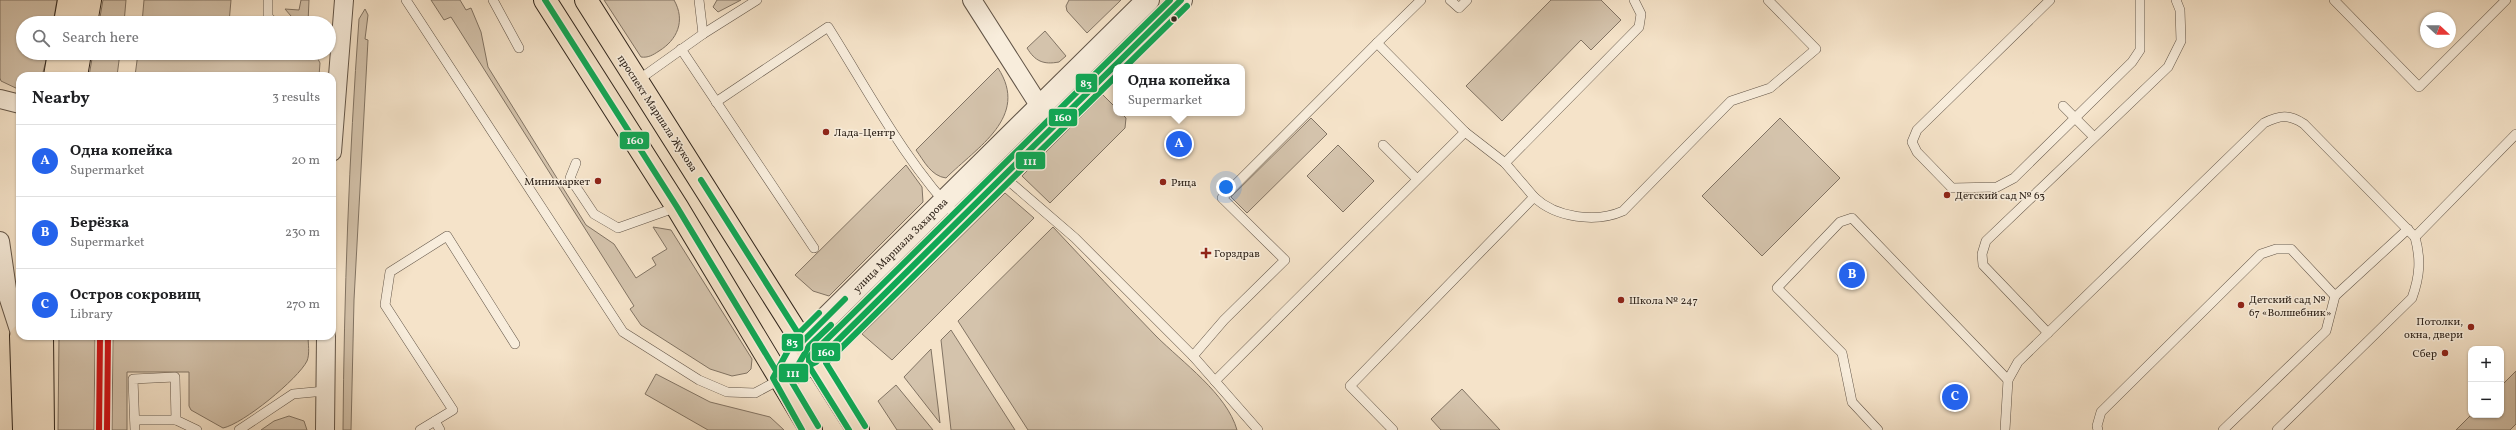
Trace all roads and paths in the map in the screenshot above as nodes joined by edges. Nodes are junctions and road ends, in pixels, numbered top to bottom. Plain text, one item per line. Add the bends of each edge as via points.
1 (69, 0) edge
2 (90, 0) edge
3 (268, 0) edge
4 (344, 0) edge
5 (406, 0) edge
6 (493, 0) edge
7 (545, 0) edge
8 (586, 0) edge
9 (700, 0) edge
10 (757, 0) edge
11 (972, 0) edge
12 (1148, 0) edge
13 (1181, 0) edge
14 (1420, 0) edge
15 (1450, 0) edge
16 (1467, 0) edge
17 (1634, 0) edge
18 (1768, 0) edge
19 (2050, 0) edge
20 (2140, 0) edge
21 (2176, 0) edge
22 (2334, 0) edge
23 (2506, 0) edge
24 (66, 16) edge
25 (87, 16) edge
26 (268, 16) edge
27 (703, 34) junction
28 (336, 36) edge
29 (1377, 43) junction
30 (519, 48) dead end
31 (681, 49) junction
32 (58, 60) edge
33 (79, 60) edge
34 (334, 60) edge
35 (1116, 64) edge
36 (1113, 67) edge
37 (56, 72) edge
38 (77, 72) edge
39 (333, 72) edge
40 (637, 81) junction
41 (0, 98) edge
42 (716, 102) junction
43 (16, 103) edge
44 (1040, 106) junction
45 (2063, 106) dead end
46 (2075, 118) junction
47 (1053, 127) junction
48 (1465, 132) junction
49 (2516, 134) edge
50 (2094, 137) junction
51 (1383, 145) dead end
52 (576, 163) dead end
53 (1505, 163) junction
54 (1004, 176) junction
55 (1418, 179) junction
56 (1534, 197) junction
57 (943, 202) junction
58 (677, 207) junction
59 (960, 219) junction
60 (2408, 229) junction
61 (2416, 237) junction
62 (0, 241) edge
63 (814, 248) dead end
64 (2335, 296) junction
65 (16, 315) edge
66 (2048, 333) junction
67 (25, 340) edge
68 (26, 340) edge
69 (326, 340) edge
70 (803, 341) junction
71 (515, 344) dead end
72 (1193, 356) junction
73 (816, 362) junction
74 (781, 379) junction
75 (2008, 380) junction
76 (1215, 381) junction
77 (325, 391) junction
78 (135, 420) junction
79 (176, 420) junction
80 (435, 421) junction
81 (1254, 429) edge
82 (24, 430) edge
83 (43, 430) edge
84 (135, 430) edge
85 (197, 430) edge
86 (239, 430) edge
87 (325, 430) edge
88 (420, 430) edge
89 (440, 430) edge
90 (811, 430) edge
91 (858, 430) edge
92 (1393, 430) edge
93 (1878, 430) edge
94 (2005, 430) edge
95 (2098, 430) edge
96 (2223, 430) edge
97 (2277, 430) edge

1 - 24 main road
2 - 25 main road
3 - 26 lane
4 - 28 street
5 - 74 lane via 623,332 699,380 727,392 755,393
6 - 30 lane
7 - 58 main road
8 - 40 main road, проспект Маршала Жукова
9 - 27 lane
10 - 27 lane
11 - 44 street
12 - 44 street, улица Маршала Захарова
13 - 35 street
14 - 29 lane
15 - 16 lane via 1459,8
17 - 53 lane via 1641,14 1639,27
18 - 56 lane via 1816,49 1770,88 1731,101 1618,213 1598,216 1568,215 1553,212
19 - 46 lane via 1917,130 1912,142 1917,152 1952,188 1997,187 2014,178
20 - 46 lane via 2140,50 2132,62
21 - 50 lane via 2180,10 2181,41 2168,67
22 - 23 lane via 2419,87
27 - 31 lane
29 - 48 lane
29 - 72 lane via 1222,198 1285,260 1224,320
31 - 40 lane
31 - 42 lane
32 - 37 main road
33 - 38 main road
34 - 39 street
36 - 47 street
40 - 70 main road, проспект Маршала Жукова
41 - 43 street
42 - 57 lane via 828,27 907,152
42 - 63 lane
44 - 47 street
44 - 57 street, улица Маршала Захарова
45 - 46 lane
46 - 50 lane
47 - 54 street
48 - 53 lane
48 - 55 lane
49 - 61 lane
50 - 66 lane via 1986,241 1982,254 1983,265
51 - 55 lane
52 - 58 lane via 570,178 594,214 618,228
53 - 56 lane
54 - 59 street
54 - 72 lane via 1075,238
55 - 76 lane
56 - 92 lane via 1350,386
57 - 59 lane
57 - 70 street, улица Маршала Захарова
58 - 74 main road
59 - 73 street
60 - 61 lane
60 - 64 lane
60 - 66 lane via 2304,124 2292,116 2277,116 2264,123
61 - 97 lane via 2420,256 2419,279 2412,298
62 - 65 street via 8,296
64 - 95 lane via 2291,249 2276,249 2261,254 2101,412
64 - 96 lane via 2326,331
66 - 75 lane via 2018,362
67 - 82 main road
68 - 83 main road
69 - 77 street
70 - 73 main road, проспект Маршала Жукова
70 - 74 street, улица Маршала Захарова
71 - 80 lane via 447,236 390,272 385,305 453,410
72 - 76 lane
73 - 74 street
73 - 91 main road, проспект Маршала Жукова
74 - 90 main road
75 - 93 lane via 1852,218 1840,222 1777,288 1842,354 1852,402
75 - 94 lane
76 - 81 lane
77 - 86 lane via 293,394
77 - 87 street
78 - 79 lane
78 - 79 lane via 133,379 175,377
78 - 84 lane
79 - 85 lane
80 - 88 lane
80 - 89 lane

